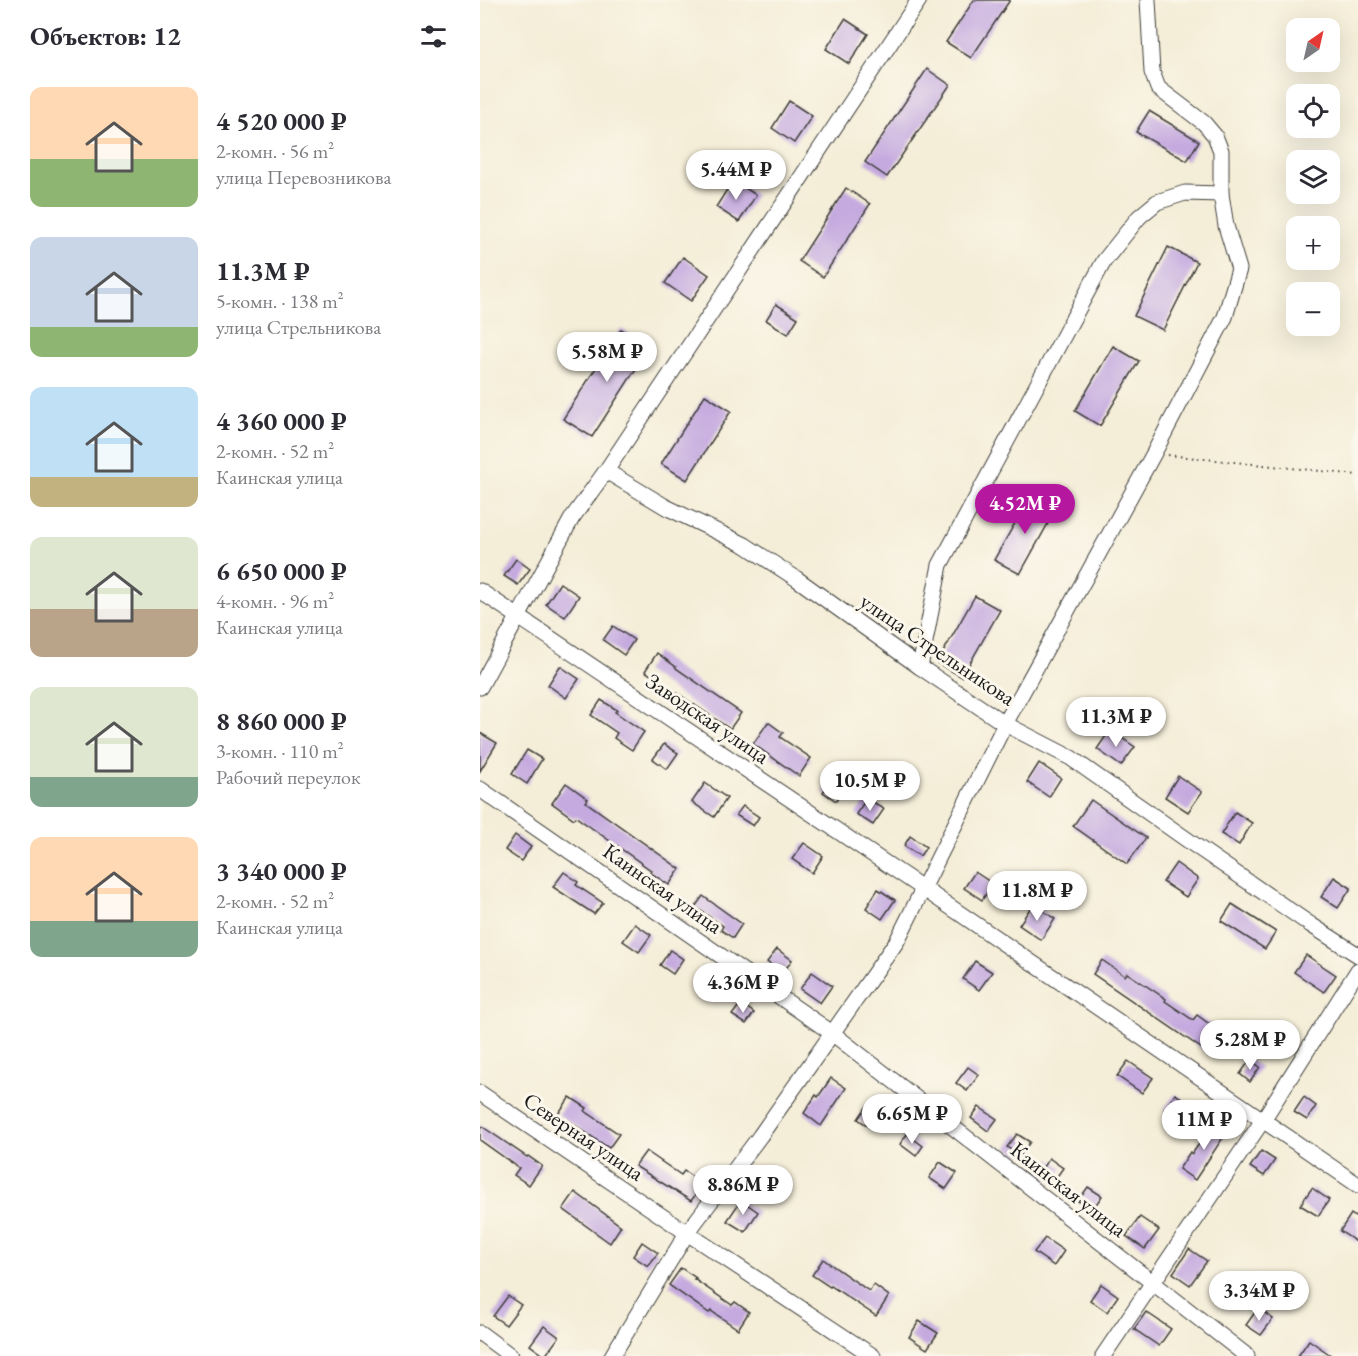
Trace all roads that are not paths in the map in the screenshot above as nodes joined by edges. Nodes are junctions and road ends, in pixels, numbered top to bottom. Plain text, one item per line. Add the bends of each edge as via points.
1 (919, 0) edge
2 (1149, 0) edge
3 (1221, 194) junction
4 (606, 471) junction
5 (480, 591) edge
6 (518, 617) junction
7 (920, 667) junction
8 (480, 687) edge
9 (1005, 723) junction
10 (480, 789) edge
11 (924, 889) junction
12 (1358, 955) edge
13 (1358, 970) edge
14 (832, 1033) junction
15 (480, 1093) edge
16 (1263, 1120) junction
17 (1358, 1185) edge
18 (687, 1233) junction
19 (1152, 1283) junction
20 (480, 1333) edge
21 (511, 1356) edge
22 (612, 1356) edge
23 (873, 1356) edge
24 (1103, 1356) edge
25 (1247, 1356) edge

1 - 4 street
2 - 3 street via 1152,72 1158,88 1215,136 1221,151
3 - 7 street via 1185,193 1157,202 1139,217 1104,261 940,565
3 - 9 street via 1239,269 1225,317
4 - 6 street via 572,518
4 - 7 street, улица Стрельникова via 666,507 745,545
5 - 6 street, Заводская улица
6 - 8 street
6 - 11 street, Заводская улица
7 - 9 street, улица Стрельникова
9 - 11 street
9 - 12 street, улица Стрельникова via 1071,758
10 - 14 street, Каинская улица
11 - 14 street via 897,941
11 - 16 street, Заводская улица
13 - 16 street
14 - 18 street
14 - 19 street, Каинская улица
15 - 18 street, Северная улица
16 - 17 street, Заводская улица
16 - 19 street
18 - 22 street
18 - 23 street, Северная улица
19 - 24 street
19 - 25 street, Каинская улица
20 - 21 street

